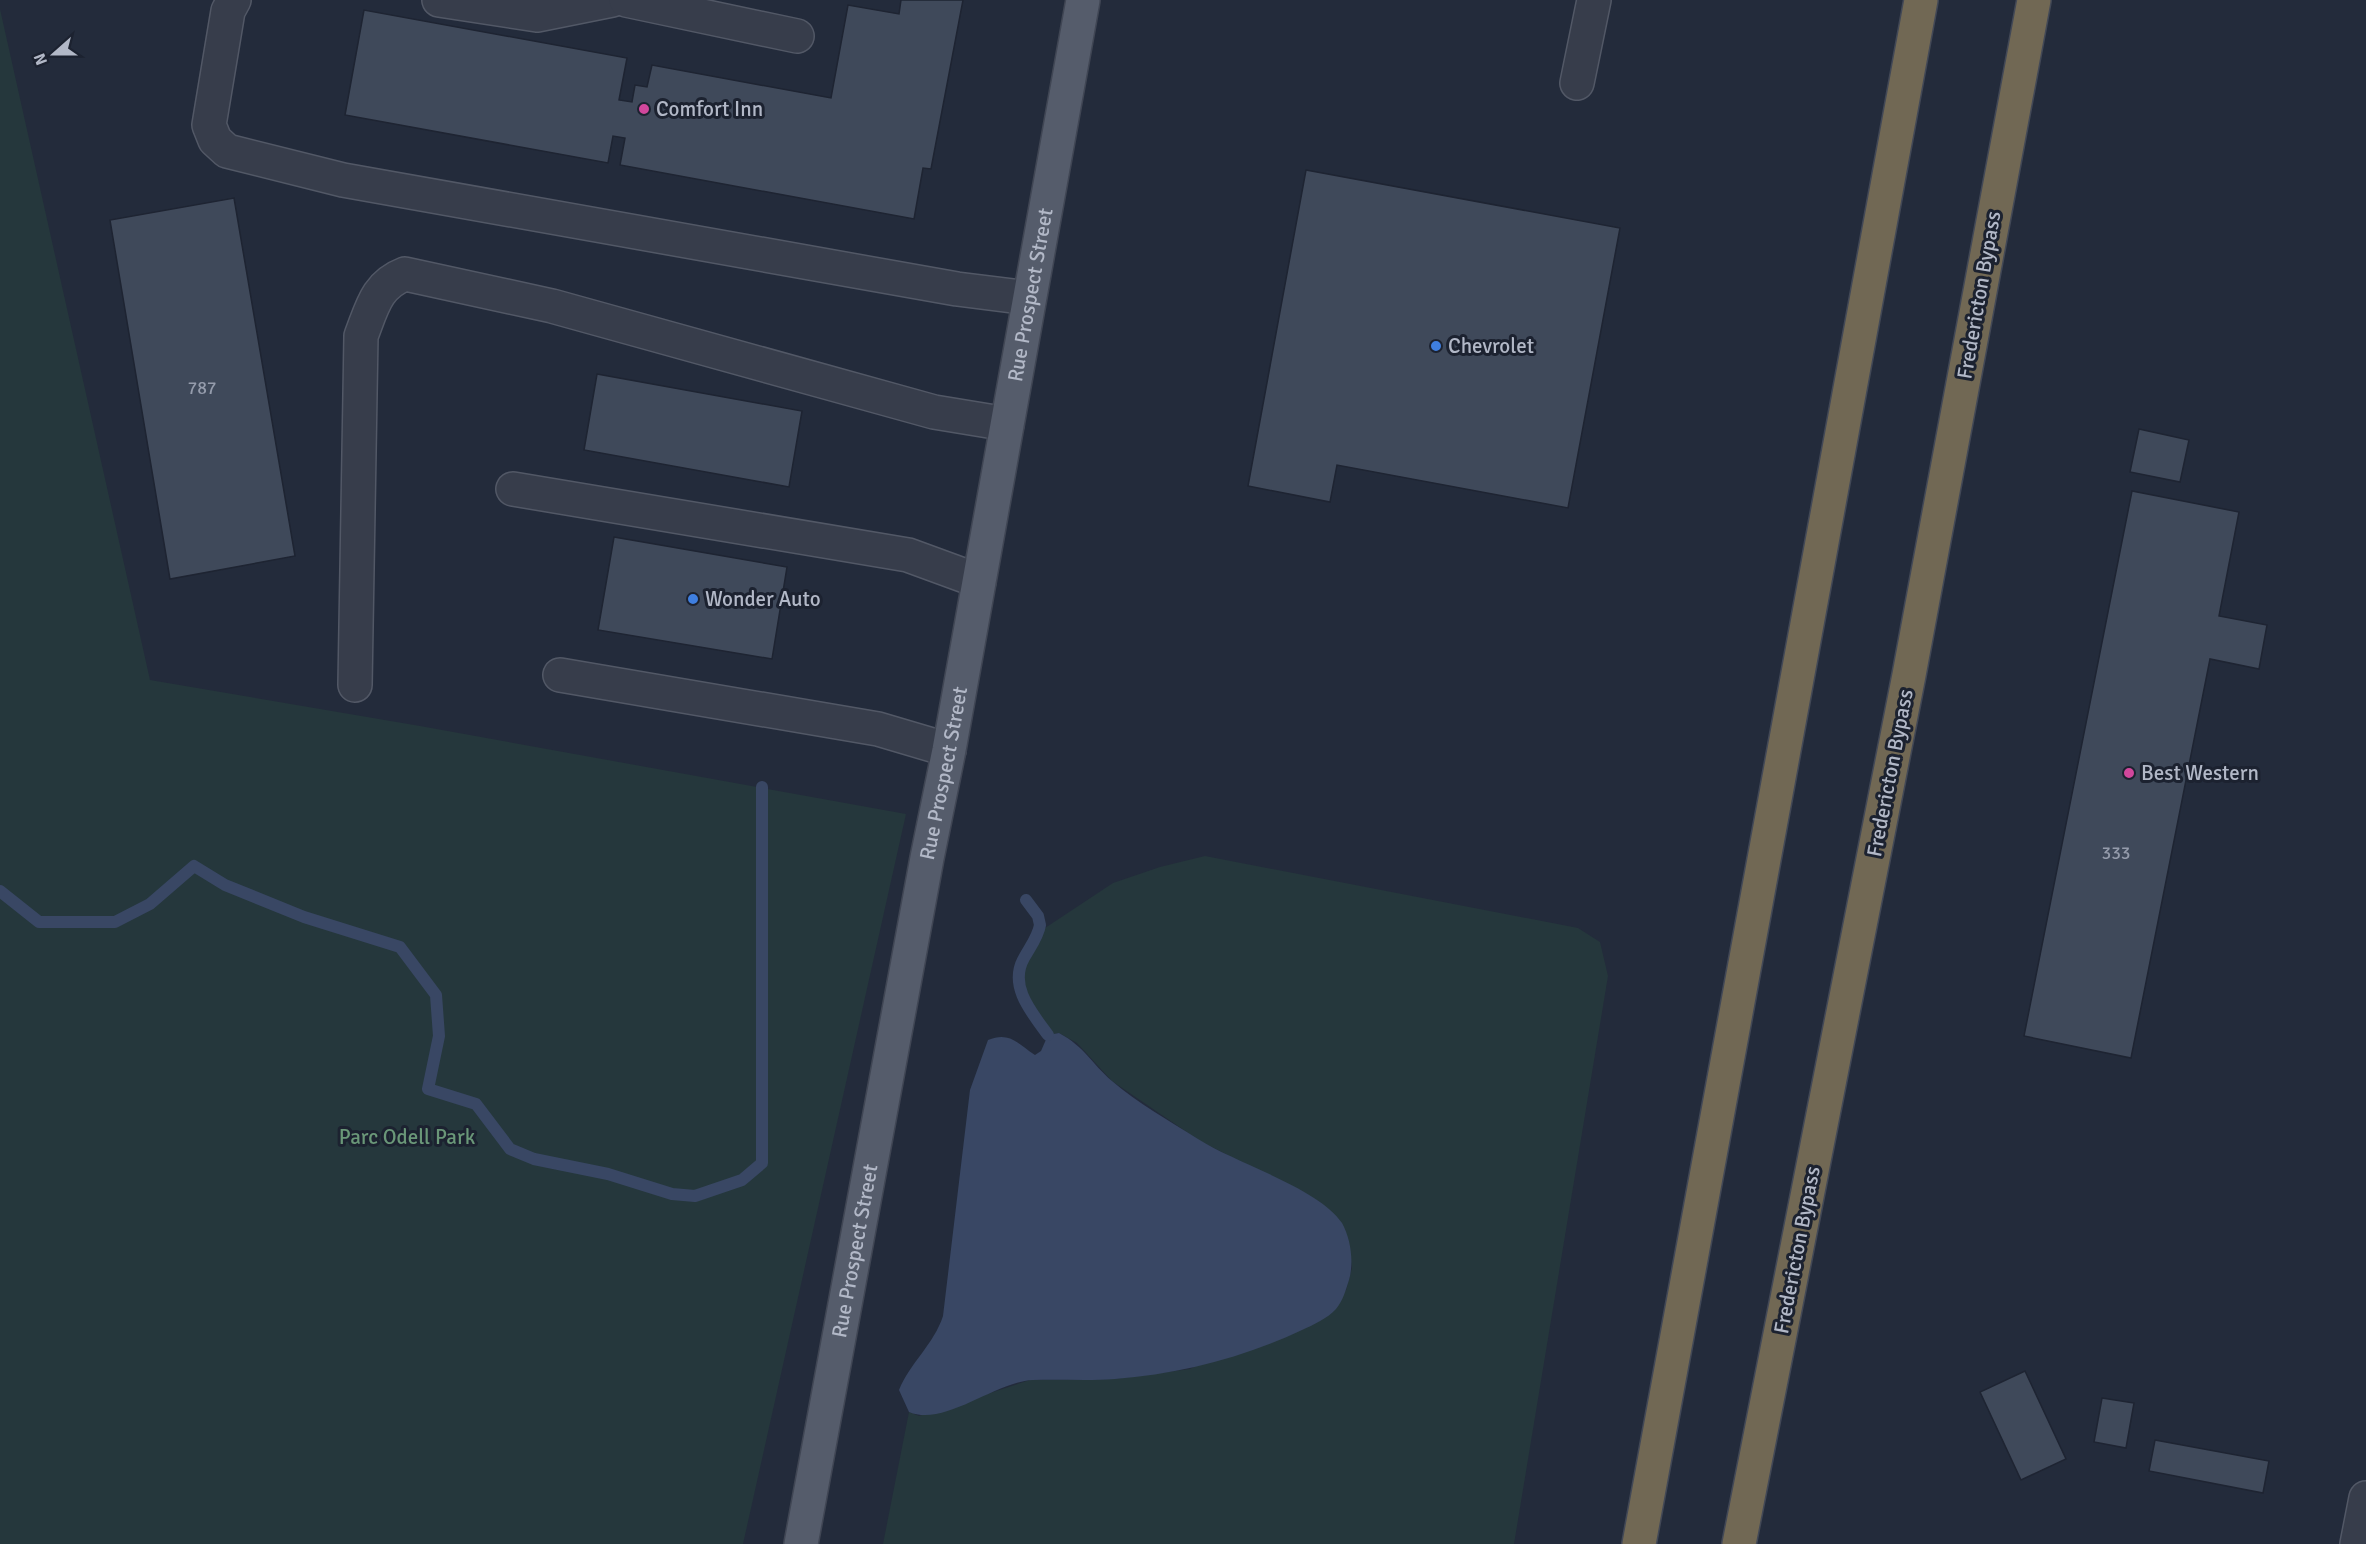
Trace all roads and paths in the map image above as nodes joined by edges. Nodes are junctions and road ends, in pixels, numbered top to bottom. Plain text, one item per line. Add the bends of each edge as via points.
1 (234, 0) edge
2 (439, 0) edge
3 (626, 0) edge
4 (1083, 0) edge
5 (1594, 0) edge
6 (1921, 0) edge
7 (2034, 0) edge
8 (595, 2) edge
9 (797, 36) dead end
10 (1576, 82) dead end
11 (1029, 298) junction
12 (1007, 424) junction
13 (513, 489) dead end
14 (979, 581) junction
15 (560, 675) dead end
16 (355, 685) dead end
17 (950, 750) junction
18 (2366, 1498) edge
19 (801, 1544) edge
20 (1639, 1544) edge
21 (1739, 1544) edge
22 (2357, 1544) edge

1 - 11 street via 228,11 210,125 215,140 227,151 343,180 957,289
2 - 8 street via 537,15
3 - 9 street
4 - 11 main road, Rue Prospect Street
5 - 10 street
6 - 20 highway
7 - 21 highway, Fredericton Bypass via 1909,675
11 - 12 main road, Rue Prospect Street
12 - 14 main road, Rue Prospect Street
12 - 16 street via 934,412 552,306 405,274 389,280 377,295 361,336
13 - 14 street via 908,555
14 - 17 main road, Rue Prospect Street
15 - 17 street via 878,729
17 - 19 main road, Rue Prospect Street via 922,881
18 - 22 street

